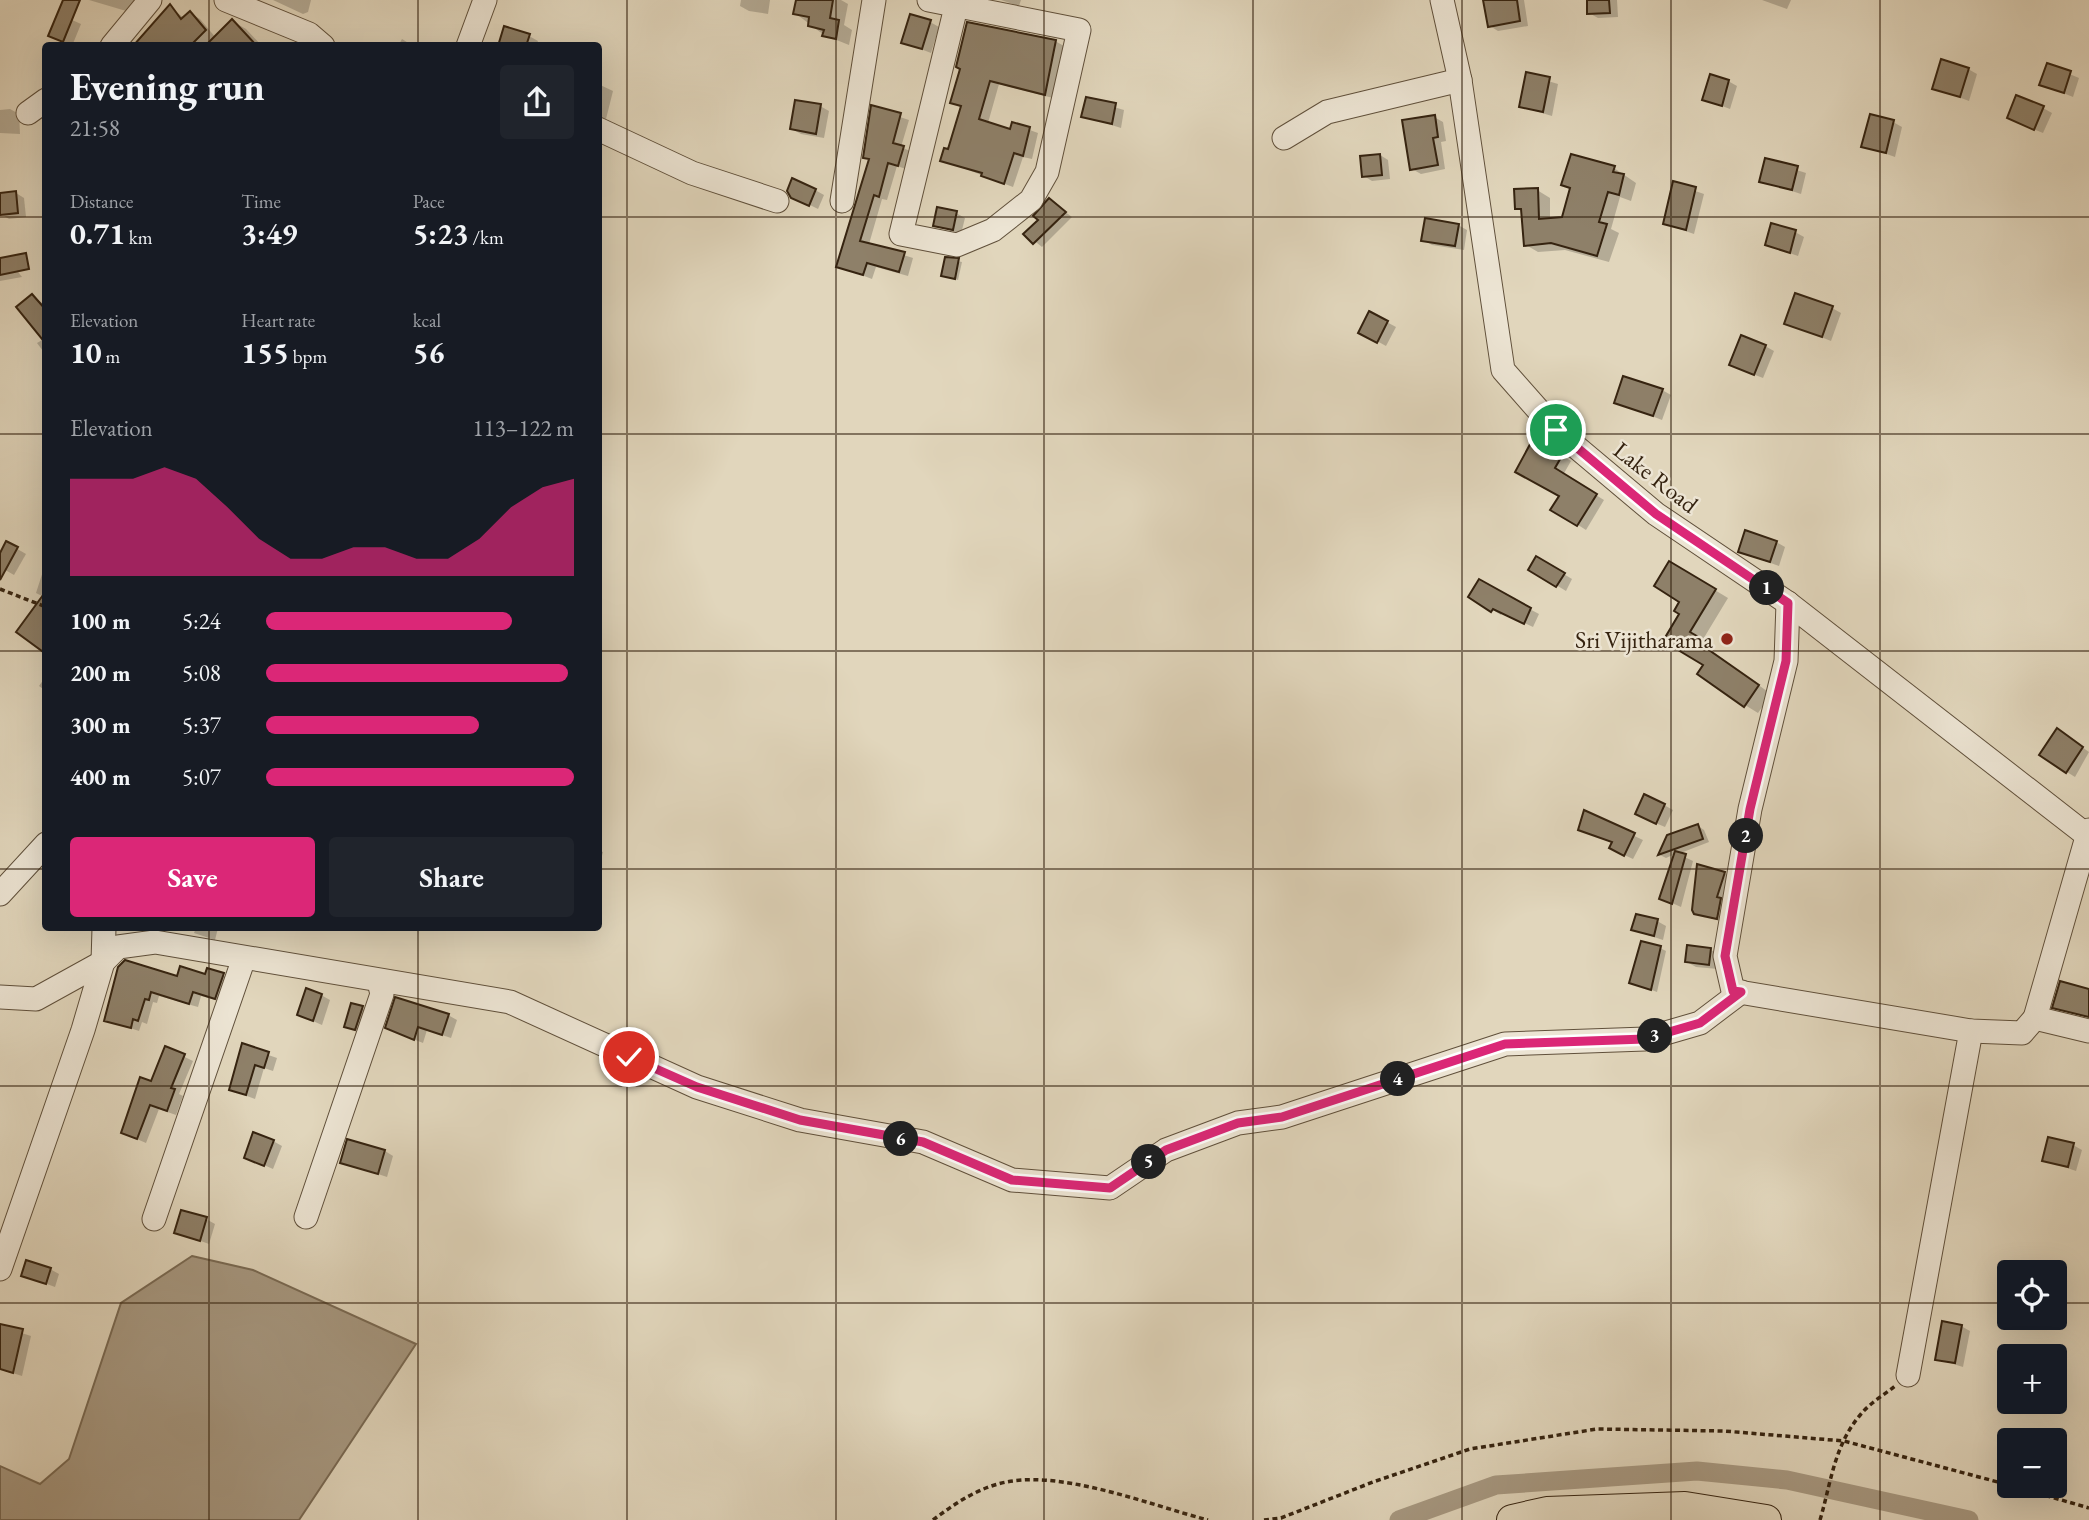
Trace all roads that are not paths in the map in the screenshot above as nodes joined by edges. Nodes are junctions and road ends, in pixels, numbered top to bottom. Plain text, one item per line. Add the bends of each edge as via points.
1 (150, 0) edge
2 (226, 0) edge
3 (485, 0) edge
4 (874, 0) edge
5 (929, 0) edge
6 (1442, 0) edge
7 (956, 7) junction
8 (115, 42) edge
9 (310, 42) edge
10 (469, 42) edge
11 (1460, 80) junction
12 (602, 131) edge
13 (1284, 138) dead end
14 (777, 201) dead end
15 (842, 201) dead end
16 (1788, 603) junction
17 (2088, 835) edge
18 (42, 848) edge
19 (0, 894) edge
20 (104, 931) edge
21 (244, 958) junction
22 (103, 962) junction
23 (379, 982) junction
24 (1741, 992) junction
25 (0, 997) edge
26 (2035, 1018) junction
27 (1971, 1031) junction
28 (2089, 1031) edge
29 (306, 1217) dead end
30 (155, 1219) dead end
31 (0, 1269) edge
32 (1908, 1375) road end
33 (1512, 1520) edge
34 (1766, 1520) edge

1 - 8 street
2 - 9 street
3 - 10 street
4 - 15 street
5 - 7 street
6 - 11 street, Lake Road
7 - 7 street via 901,234 957,245 993,230 1031,200 1047,172 1079,30
11 - 13 street via 1327,112
11 - 16 street, Lake Road via 1503,370 1556,430 1656,514
12 - 14 street via 692,173
16 - 17 street, Lake Road
16 - 24 street via 1786,661 1750,809 1725,956 1733,991
17 - 26 street
18 - 19 street
20 - 22 street
21 - 22 street via 138,942 118,947
21 - 23 street
21 - 30 street
22 - 25 street via 36,999
22 - 31 street
23 - 24 street via 510,1002 697,1087 800,1120 923,1142 1012,1180 1110,1188 1166,1150 1238,1123 1295,1113 1505,1044 1645,1039 1700,1023
23 - 29 street via 382,994
24 - 27 street
26 - 27 street via 2022,1033
26 - 28 street
27 - 32 street
33 - 34 main road via 1547,1512 1685,1507

